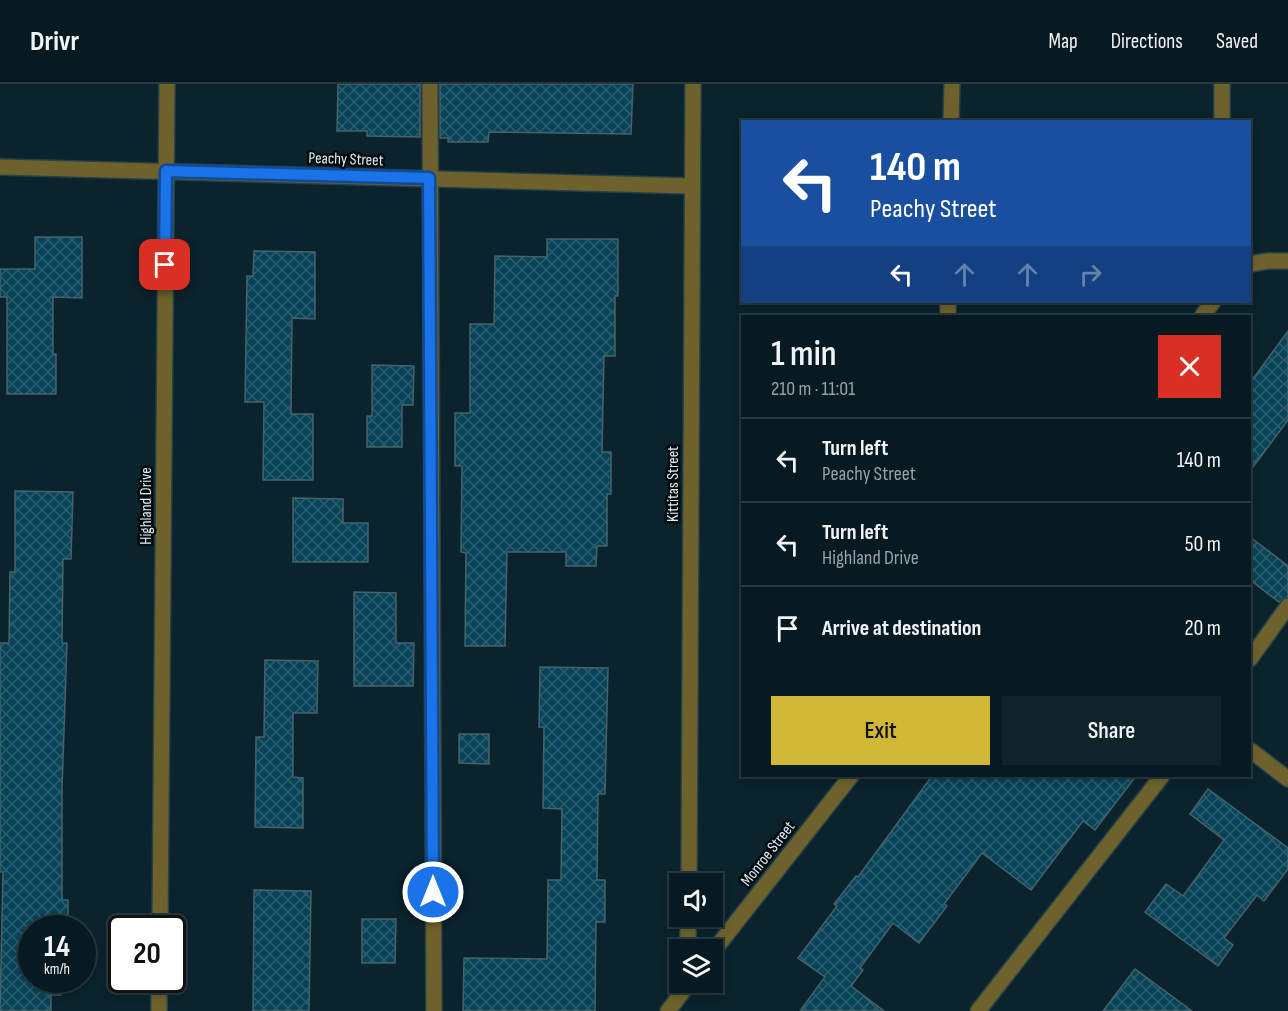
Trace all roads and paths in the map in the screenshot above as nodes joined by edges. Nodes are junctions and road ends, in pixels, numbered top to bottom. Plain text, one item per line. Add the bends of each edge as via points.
1 (167, 84) edge
2 (430, 84) edge
3 (693, 84) edge
4 (952, 84) edge
5 (1222, 84) edge
6 (951, 120) edge
7 (1222, 120) edge
8 (0, 167) edge
9 (166, 171) junction
10 (429, 178) junction
11 (692, 186) junction
12 (1288, 261) edge
13 (1251, 264) edge
14 (1212, 303) edge
15 (1203, 315) edge
16 (1288, 606) edge
17 (1251, 658) edge
18 (1251, 751) edge
19 (850, 777) edge
20 (1161, 777) edge
21 (1288, 779) edge
22 (688, 873) edge
23 (160, 915) edge
24 (723, 939) edge
25 (159, 993) edge
26 (682, 993) edge
27 (159, 1011) edge
28 (434, 1011) edge
29 (668, 1011) edge
30 (978, 1011) edge

1 - 9 street, Highland Drive
2 - 10 street
3 - 11 street, Kittitas Street
4 - 6 street
5 - 7 street
8 - 9 street, Peachy Street
9 - 10 street, Peachy Street
9 - 23 street, Highland Drive
10 - 11 street, Peachy Street
10 - 28 street
11 - 22 street, Kittitas Street
12 - 13 street
14 - 15 street
16 - 17 street
18 - 21 street
19 - 24 street, Monroe Street
20 - 30 street
25 - 27 street
26 - 29 street

